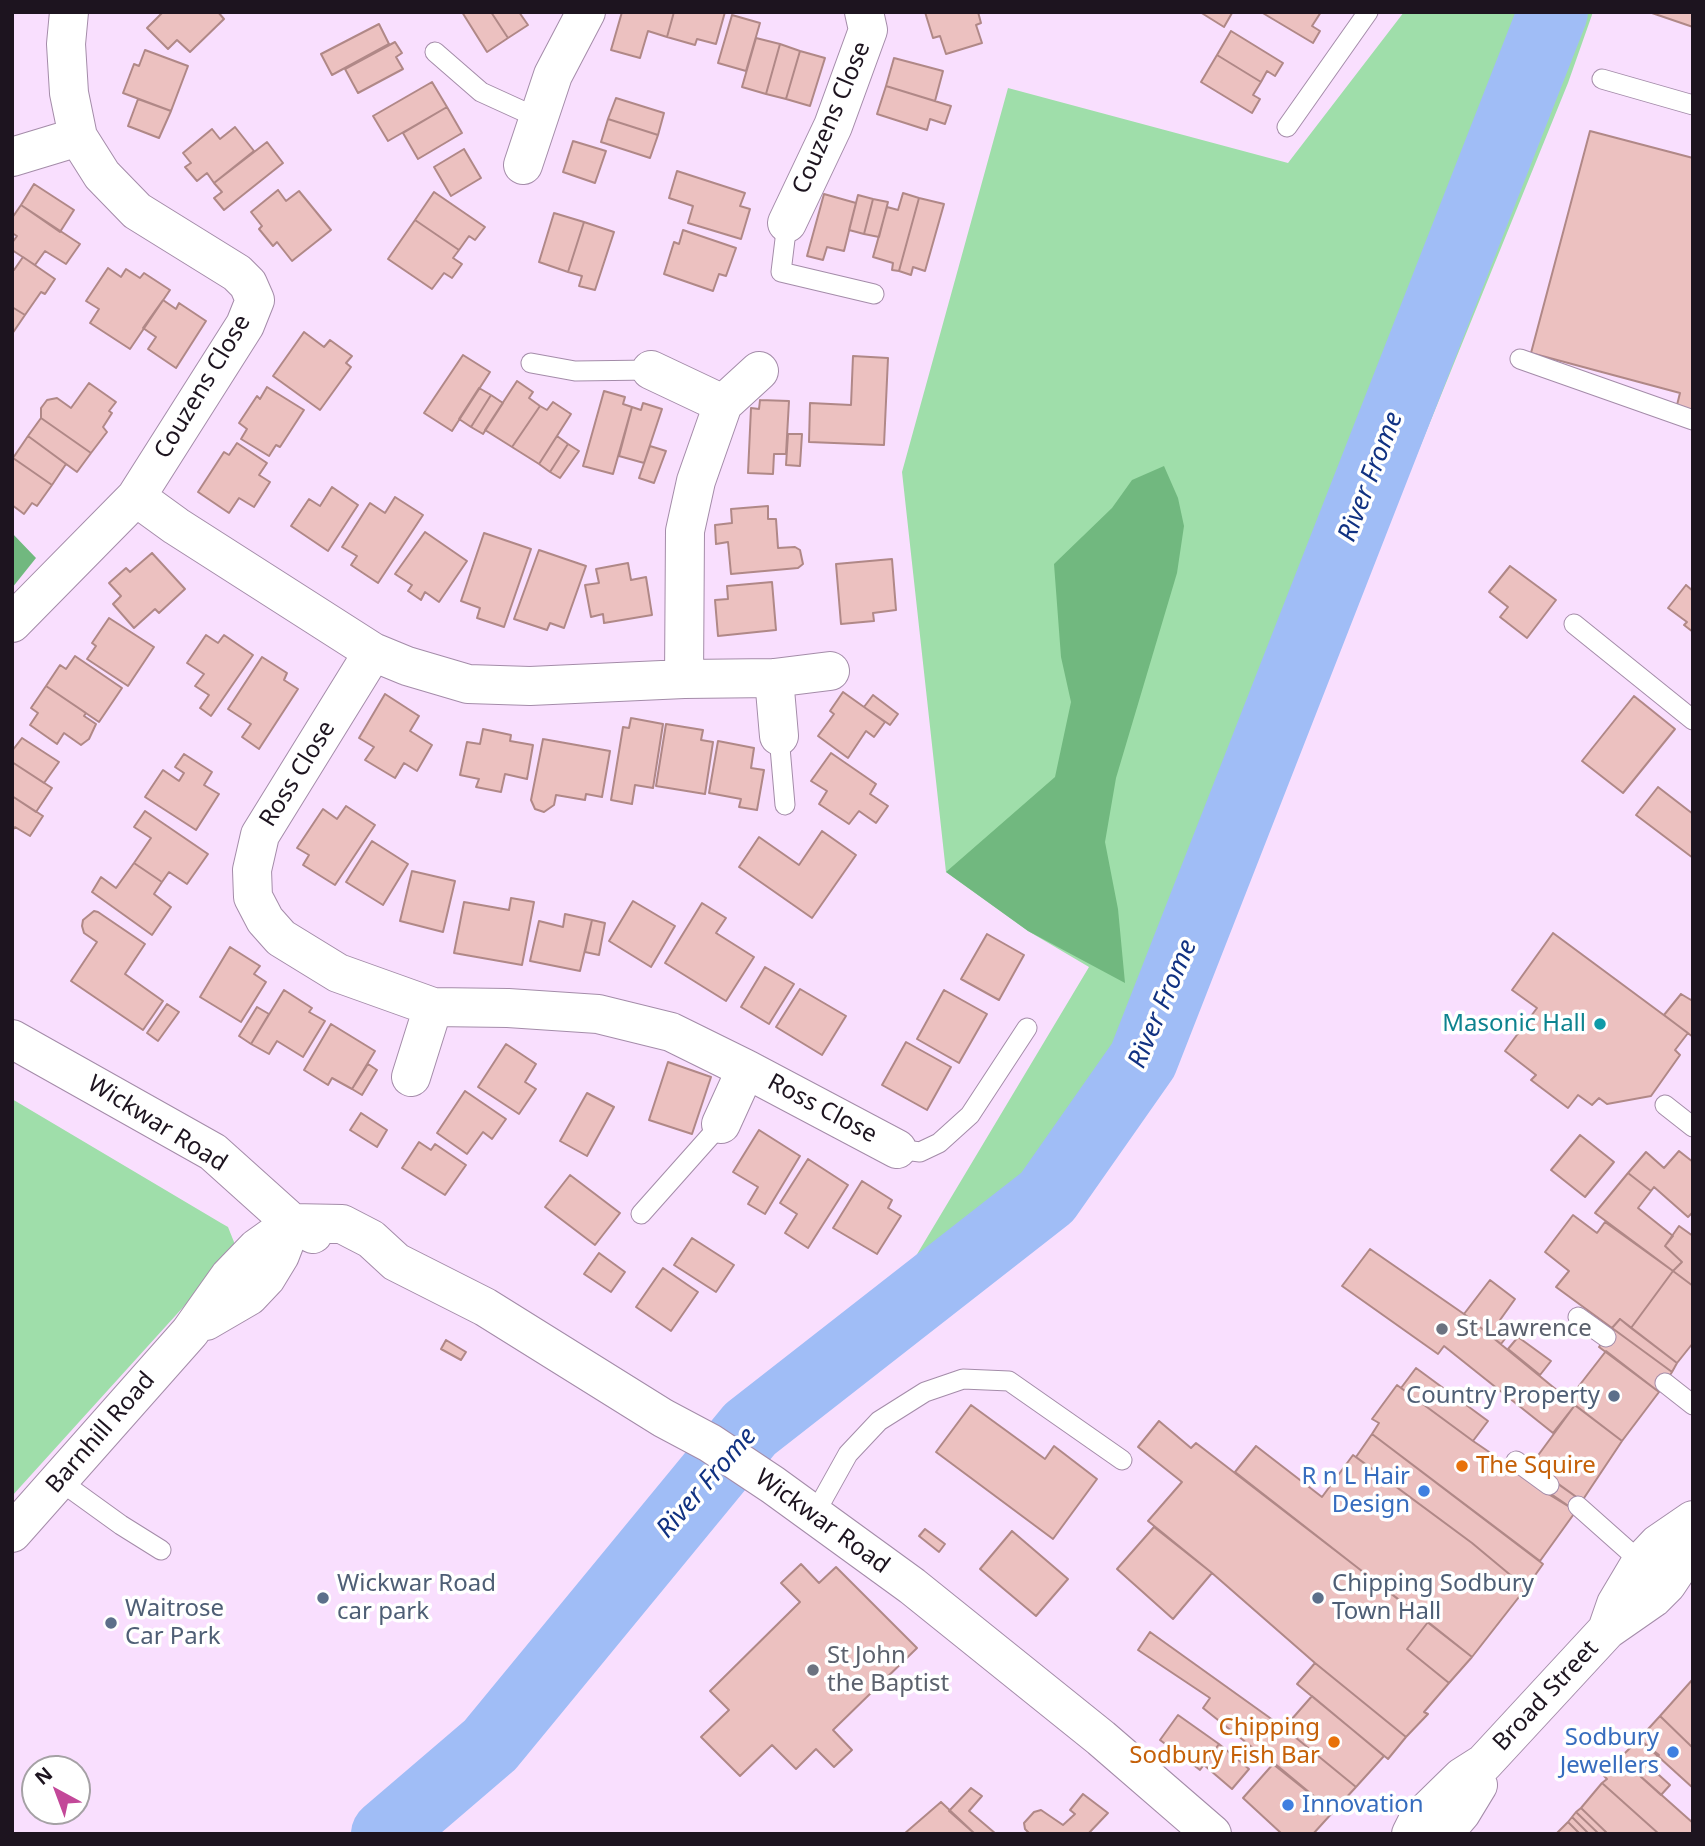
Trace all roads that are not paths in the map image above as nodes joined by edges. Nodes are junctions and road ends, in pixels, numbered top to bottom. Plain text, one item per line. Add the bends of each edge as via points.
1 (69, 12) edge
2 (586, 12) edge
3 (864, 12) edge
4 (1368, 12) edge
5 (435, 52) dead end
6 (1602, 79) dead end
7 (1693, 104) edge
8 (538, 118) junction
9 (1287, 127) dead end
10 (78, 136) junction
11 (12, 157) edge
12 (523, 165) dead end
13 (788, 223) joint
14 (874, 294) dead end
15 (1520, 359) dead end
16 (531, 363) dead end
17 (651, 370) joint
18 (759, 371) dead end
19 (723, 404) junction
20 (1693, 420) edge
21 (136, 497) junction
22 (12, 624) edge
23 (1574, 624) dead end
24 (373, 652) junction
25 (830, 671) dead end
26 (774, 678) junction
27 (684, 679) junction
28 (1693, 720) edge
29 (779, 736) joint
30 (785, 805) dead end
31 (433, 1007) junction
32 (1027, 1028) dead end
33 (12, 1039) edge
34 (746, 1069) junction
35 (411, 1077) dead end
36 (1665, 1105) dead end
37 (720, 1124) joint
38 (1693, 1127) edge
39 (897, 1149) joint
40 (641, 1214) dead end
41 (292, 1223) junction
42 (1578, 1317) dead end
43 (1606, 1337) dead end
44 (1665, 1383) dead end
45 (1693, 1405) edge
46 (1122, 1460) dead end
47 (1516, 1461) dead end
48 (60, 1481) junction
49 (1549, 1485) dead end
50 (1578, 1506) dead end
51 (814, 1515) junction
52 (1693, 1521) edge
53 (12, 1533) edge
54 (161, 1550) dead end
55 (1640, 1562) junction
56 (1608, 1630) junction
57 (1484, 1763) junction
58 (1212, 1834) edge
59 (1411, 1834) edge
60 (1443, 1834) edge

1 - 10 street, Couzens Close via 69,93
2 - 8 street via 553,75
3 - 13 street, Couzens Close via 868,30 833,126
4 - 9 lane
5 - 8 lane via 481,92
6 - 7 lane
8 - 12 street
10 - 11 street
10 - 21 street, Couzens Close via 102,175 137,211 237,273 255,300 245,325
13 - 14 lane via 781,272
15 - 20 lane
16 - 17 lane via 575,371
17 - 19 street
18 - 19 street
19 - 27 street via 696,481 685,531
21 - 22 street, Couzens Close
21 - 24 street
23 - 28 lane
24 - 27 street via 468,684
24 - 31 street, Ross Close via 260,835 252,870 253,897 281,938 315,959 338,973
25 - 26 street
26 - 27 street
26 - 29 street
29 - 30 lane
31 - 34 street, Ross Close via 598,1014 670,1032
31 - 35 street
32 - 39 lane via 970,1115 939,1143 920,1152
33 - 41 street, Wickwar Road via 213,1152
34 - 37 street, Ross Close
34 - 39 street, Ross Close
36 - 38 lane
37 - 40 lane
41 - 48 street, Barnhill Road via 239,1267 190,1332
41 - 51 street, Wickwar Road via 344,1251 396,1262 485,1307 710,1443
42 - 43 lane
44 - 45 lane
46 - 51 lane via 1009,1381 963,1379 925,1392 879,1421 848,1454
47 - 49 lane
48 - 53 street, Barnhill Road
48 - 54 lane
50 - 55 lane
51 - 58 street, Wickwar Road via 912,1586
52 - 55 street, Broad Street
52 - 56 street, Broad Street via 1681,1563 1667,1584
55 - 56 street, Broad Street via 1616,1604
56 - 57 street, Broad Street
57 - 59 street, Broad Street via 1442,1795
57 - 60 street, Broad Street via 1477,1789

